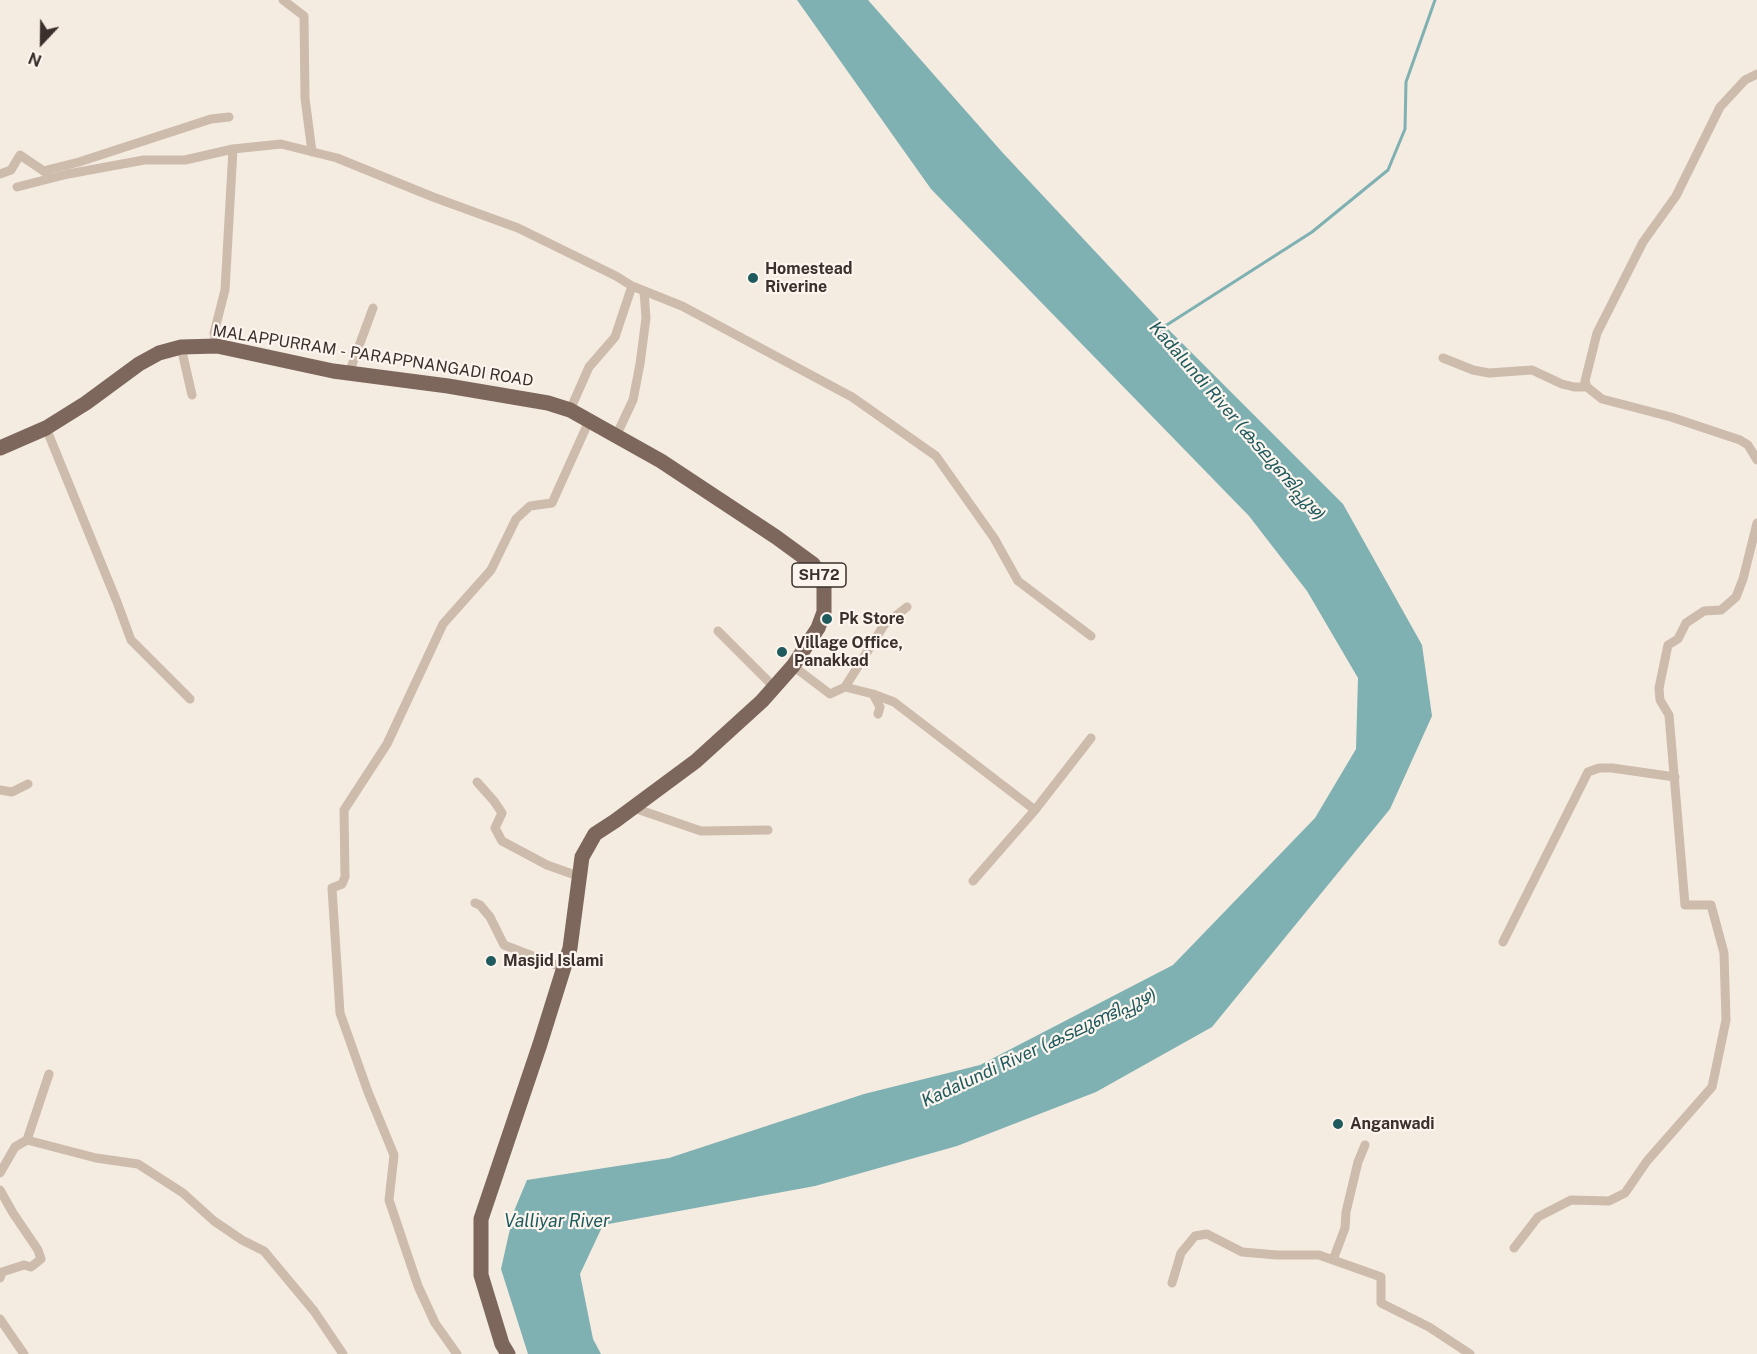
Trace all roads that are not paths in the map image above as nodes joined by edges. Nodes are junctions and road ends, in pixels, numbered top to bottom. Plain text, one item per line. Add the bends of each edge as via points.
1 (283, 0) edge
2 (1757, 74) edge
3 (229, 117) dead end
4 (233, 149) junction
5 (312, 152) junction
6 (43, 171) junction
7 (0, 174) edge
8 (53, 178) junction
9 (17, 187) dead end
10 (632, 286) junction
11 (644, 291) junction
12 (373, 308) dead end
13 (217, 346) junction
14 (181, 347) junction
15 (1443, 358) dead end
16 (350, 374) junction
17 (1587, 387) junction
18 (192, 395) dead end
19 (570, 410) junction
20 (590, 421) junction
21 (46, 428) junction
22 (616, 436) junction
23 (1754, 446) edge
24 (0, 448) edge
25 (1757, 460) edge
26 (1757, 523) edge
27 (907, 607) dead end
28 (718, 631) dead end
29 (1091, 636) dead end
30 (793, 666) junction
31 (773, 686) junction
32 (845, 687) junction
33 (873, 694) junction
34 (190, 699) dead end
35 (878, 714) dead end
36 (1091, 738) dead end
37 (1675, 777) junction
38 (477, 782) dead end
39 (28, 784) dead end
40 (0, 790) edge
41 (634, 808) junction
42 (1035, 810) junction
43 (768, 830) dead end
44 (578, 876) junction
45 (973, 881) dead end
46 (475, 903) dead end
47 (1503, 942) dead end
48 (564, 968) junction
49 (50, 1074) dead end
50 (27, 1140) junction
51 (1365, 1145) dead end
52 (0, 1173) edge
53 (0, 1190) edge
54 (1514, 1248) dead end
55 (1333, 1260) junction
56 (0, 1278) edge
57 (1172, 1283) dead end
58 (0, 1319) edge
59 (24, 1354) edge
60 (344, 1354) edge
61 (456, 1354) edge
62 (508, 1354) edge
63 (1470, 1354) edge

1 - 5 street via 304,16 305,98
2 - 17 street via 1745,80 1720,107 1676,196 1643,242 1597,333 1585,381
3 - 6 street via 211,119
4 - 5 street via 281,144
4 - 8 street via 186,160 144,160
4 - 13 street via 225,290 214,333
5 - 10 street via 337,158 518,228
6 - 7 street via 20,155 11,170
6 - 8 street
8 - 9 street
10 - 11 street
10 - 19 street via 615,337 589,367
11 - 22 street via 646,318 640,364 633,400
11 - 29 street via 682,306 852,397 936,456 994,537 1018,581
12 - 16 street
13 - 14 main road, MALAPPURRAM - PARAPPNANGADI ROAD / SH72
13 - 16 main road, MALAPPURRAM - PARAPPNANGADI ROAD / SH72
14 - 18 street
14 - 21 main road, MALAPPURRAM - PARAPPNANGADI ROAD / SH72 via 139,364
15 - 17 street via 1473,370 1532,370 1562,384
16 - 19 main road, MALAPPURRAM - PARAPPNANGADI ROAD / SH72 via 448,386
17 - 23 street via 1602,399 1671,417
19 - 20 main road, MALAPPURRAM - PARAPPNANGADI ROAD / SH72
20 - 22 main road, MALAPPURRAM - PARAPPNANGADI ROAD / SH72
20 - 61 street via 552,503 530,506 516,519 491,570 444,624 387,744 344,810 345,877 342,884 332,888 340,1013 394,1155 389,1200 418,1286 435,1323
21 - 24 main road, MALAPPURRAM - PARAPPNANGADI ROAD / SH72
21 - 34 street via 131,640
22 - 30 main road, MALAPPURRAM - PARAPPNANGADI ROAD / SH72 via 661,461 813,564 824,583 824,612
23 - 25 street
26 - 37 street via 1736,597 1721,610 1704,611 1686,623 1678,639 1668,645 1659,688 1660,700 1669,715
27 - 32 street via 884,625
28 - 31 street
30 - 31 main road, MALAPPURRAM - PARAPPNANGADI ROAD / SH72
30 - 32 street via 830,694
31 - 41 main road, MALAPPURRAM - PARAPPNANGADI ROAD / SH72 via 734,729
32 - 33 street
33 - 35 street via 880,707
33 - 42 street via 894,702
36 - 42 street
37 - 47 street via 1612,768 1588,772
37 - 54 street via 1685,905 1711,905 1724,953 1726,1020 1712,1087 1647,1161 1625,1193 1609,1201 1571,1200 1538,1217
38 - 44 street via 502,813 495,828 502,841
39 - 40 street via 12,792
41 - 43 street via 701,831
41 - 44 main road, MALAPPURRAM - PARAPPNANGADI ROAD / SH72 via 595,834 582,857
42 - 45 street
44 - 48 main road, MALAPPURRAM - PARAPPNANGADI ROAD / SH72
46 - 48 street via 490,917 504,945
48 - 62 main road, MALAPPURRAM - PARAPPNANGADI ROAD / SH72 via 481,1219 481,1275
49 - 50 street
50 - 52 street via 15,1147
50 - 60 street via 96,1158 138,1164 183,1193 214,1221 264,1251
51 - 55 street via 1346,1212 1346,1228
53 - 56 street via 41,1259 31,1267 24,1265 2,1272
55 - 57 street via 1319,1255 1242,1252 1207,1234 1195,1236 1181,1253
55 - 63 street via 1382,1277 1381,1303 1429,1327
58 - 59 street

